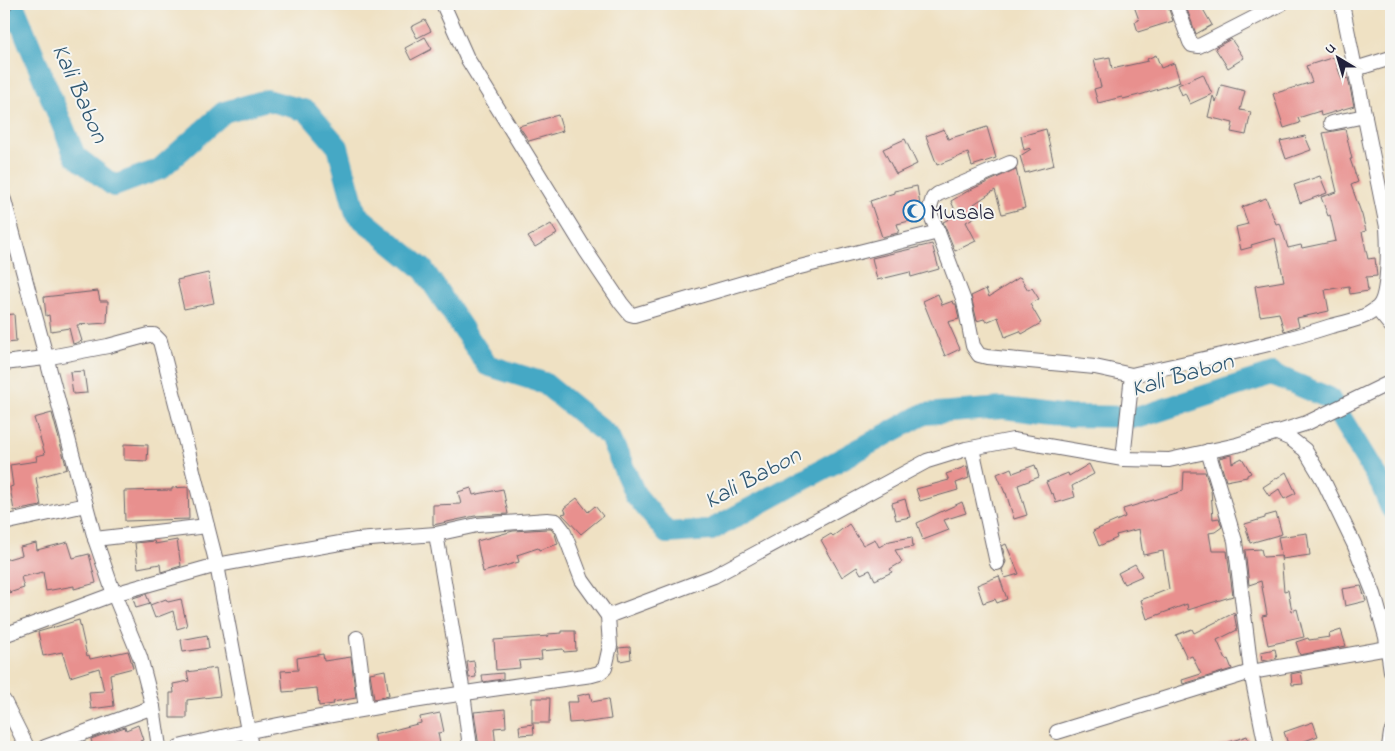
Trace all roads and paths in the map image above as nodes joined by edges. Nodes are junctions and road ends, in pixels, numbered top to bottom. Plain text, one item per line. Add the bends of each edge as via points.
1 (443, 4) edge
2 (1176, 4) edge
3 (1281, 4) edge
4 (1342, 4) edge
5 (1391, 58) edge
6 (1355, 69) junction
7 (1365, 116) junction
8 (1331, 123) dead end
9 (1010, 163) dead end
10 (4, 205) edge
11 (938, 232) junction
12 (1377, 308) junction
13 (1391, 326) edge
14 (45, 358) junction
15 (4, 363) edge
16 (1131, 380) junction
17 (1391, 382) edge
18 (1275, 432) junction
19 (972, 448) junction
20 (1208, 451) junction
21 (1123, 453) junction
22 (86, 505) junction
23 (4, 522) edge
24 (207, 526) junction
25 (436, 534) junction
26 (95, 539) junction
27 (997, 563) dead end
28 (217, 565) junction
29 (114, 594) junction
30 (608, 616) junction
31 (4, 635) edge
32 (357, 638) dead end
33 (1388, 648) junction
34 (1391, 671) edge
35 (1251, 672) junction
36 (463, 693) junction
37 (4, 701) edge
38 (153, 707) junction
39 (366, 709) junction
40 (248, 730) junction
41 (1057, 732) dead end
42 (1391, 733) edge
43 (27, 747) edge
44 (45, 747) edge
45 (159, 747) edge
46 (179, 747) edge
47 (251, 747) edge
48 (470, 747) edge
49 (1266, 747) edge
50 (1389, 747) edge

1 - 11 street via 467,58 552,197 630,314
2 - 3 street via 1190,42 1199,46
4 - 6 street
5 - 6 street
6 - 7 street
7 - 8 street
7 - 12 street via 1387,227 1388,258 1383,298
9 - 11 street via 933,198 929,211
10 - 14 street
11 - 16 street via 964,301 972,346 979,355 1095,367
12 - 13 street
12 - 16 street via 1361,317 1286,340
14 - 15 street
14 - 22 street
14 - 24 street via 149,335 157,337
16 - 21 street
17 - 18 street via 1307,423
18 - 20 street
18 - 33 street via 1292,439 1305,450 1323,480 1374,594
19 - 21 street via 1013,440
19 - 27 street
19 - 30 street via 927,461 714,576
20 - 21 street via 1169,460
20 - 35 street via 1236,541
22 - 23 street
22 - 26 street
24 - 26 street
24 - 28 street
25 - 28 street via 357,540
25 - 30 street via 477,525 556,520 582,580
25 - 36 street
26 - 29 street
28 - 29 street
28 - 40 street
29 - 31 street
29 - 38 street via 140,657
30 - 36 street via 610,646 605,668 599,673
32 - 39 street
33 - 34 street
33 - 35 street
35 - 41 street
35 - 49 street
36 - 39 street
36 - 48 street
37 - 43 street
38 - 44 street
38 - 45 street
39 - 40 street
40 - 46 street
40 - 47 street
42 - 50 street

